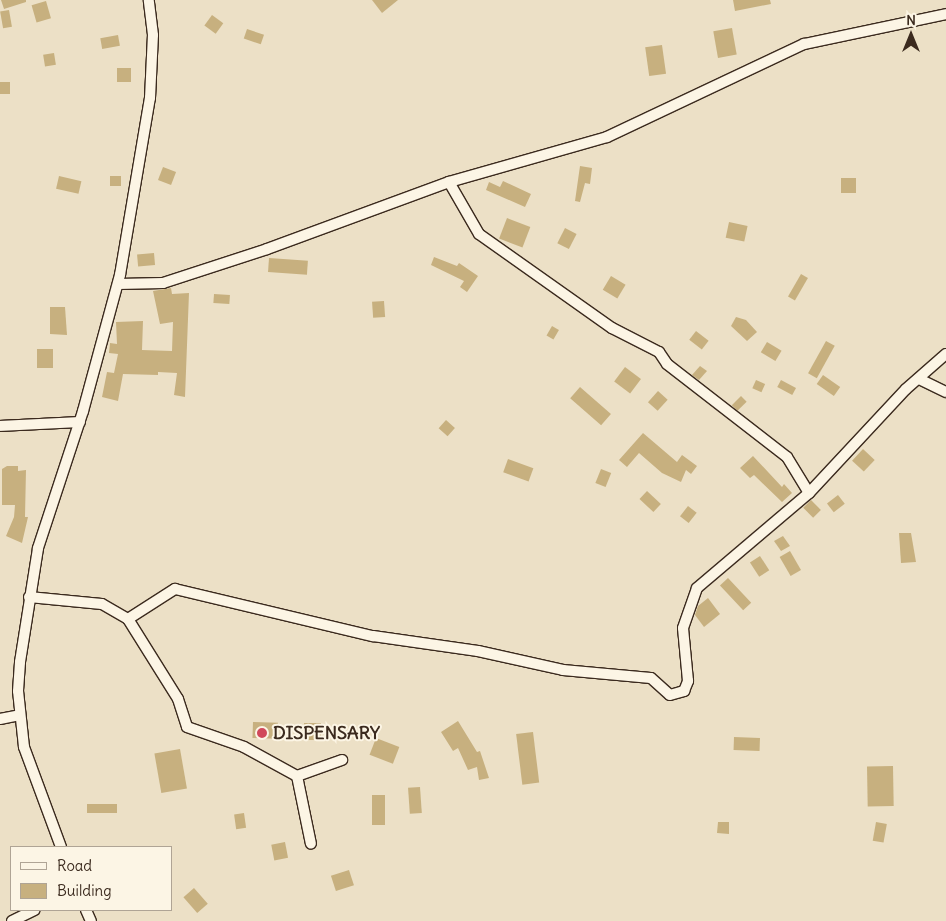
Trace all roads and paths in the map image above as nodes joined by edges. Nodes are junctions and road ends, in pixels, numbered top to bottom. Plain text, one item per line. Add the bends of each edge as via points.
1 (149, 0) edge
2 (946, 14) edge
3 (449, 182) junction
4 (118, 284) junction
5 (946, 354) edge
6 (920, 379) junction
7 (946, 392) edge
8 (80, 422) junction
9 (0, 426) edge
10 (810, 493) junction
11 (28, 596) junction
12 (128, 619) junction
13 (20, 715) junction
14 (0, 719) edge
15 (342, 760) dead end
16 (297, 776) junction
17 (310, 844) dead end
18 (61, 846) edge
19 (33, 911) edge
20 (12, 921) edge

1 - 4 street via 153,35 150,98
2 - 3 street via 804,44 606,137
3 - 4 street via 267,249 163,283
3 - 10 street via 479,234 612,328 658,352 667,364 787,457
4 - 8 street
5 - 6 street
6 - 7 street
6 - 10 street
8 - 9 street
8 - 11 street via 38,548
10 - 12 street via 696,588 683,628 688,681 684,691 670,695 651,678 563,670 478,651 373,636 175,589
11 - 12 street via 102,604
11 - 13 street via 18,691
12 - 16 street via 178,700 187,727 244,746
13 - 14 street
13 - 18 street via 24,747
15 - 16 street
16 - 17 street
19 - 20 street

